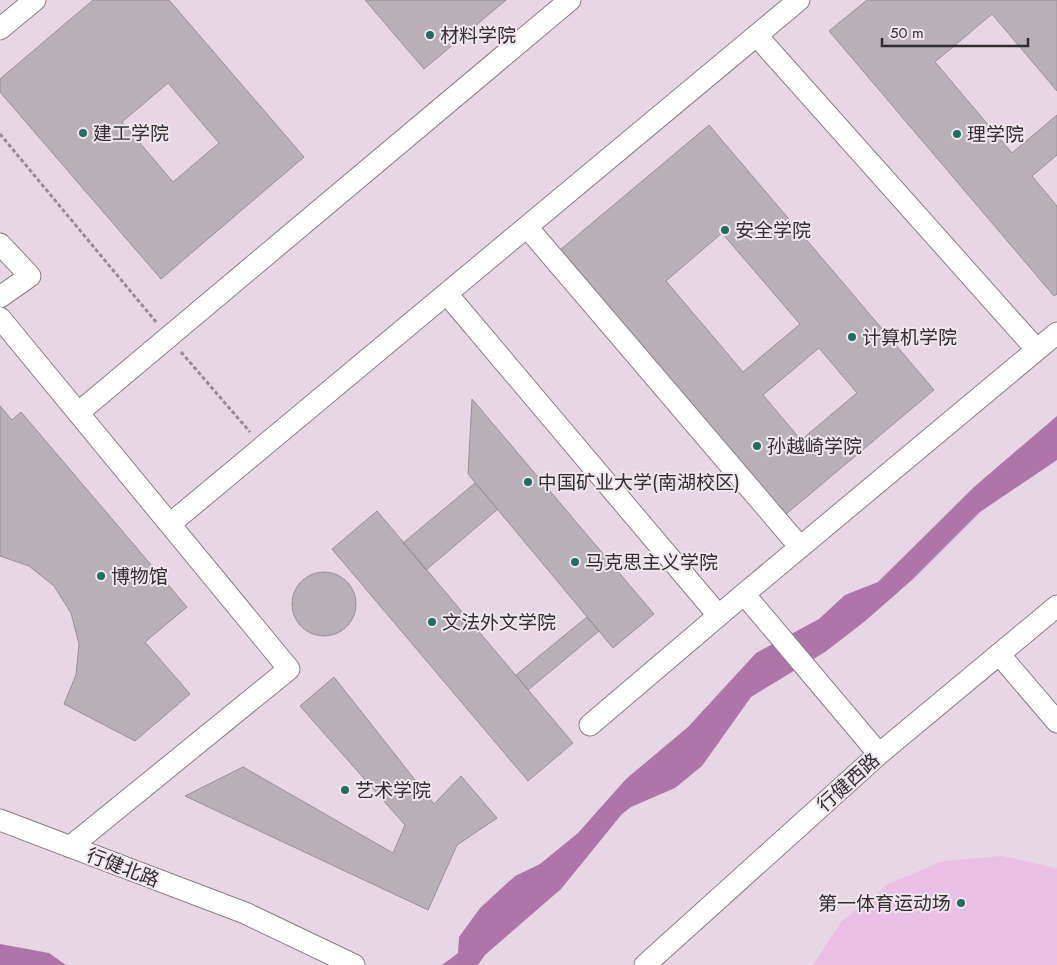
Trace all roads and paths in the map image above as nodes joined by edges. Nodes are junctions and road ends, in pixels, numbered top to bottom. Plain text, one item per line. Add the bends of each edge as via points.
1 (34, 0) edge
2 (570, 0) edge
3 (800, 0) edge
4 (0, 29) edge
5 (757, 36) junction
6 (0, 134) edge
7 (527, 227) junction
8 (0, 244) edge
9 (447, 294) junction
10 (0, 297) edge
11 (0, 318) edge
12 (1057, 333) edge
13 (168, 337) junction
14 (1036, 350) junction
15 (78, 413) junction
16 (263, 447) junction
17 (170, 524) junction
18 (800, 547) junction
19 (744, 594) junction
20 (1057, 606) edge
21 (718, 615) junction
22 (999, 654) junction
23 (1057, 722) edge
24 (590, 724) dead end
25 (879, 754) junction
26 (0, 820) edge
27 (70, 847) junction
28 (354, 965) edge
29 (645, 965) edge

1 - 4 street
2 - 13 street
3 - 5 street
5 - 7 street
5 - 14 street
6 - 13 path
7 - 9 street
7 - 18 street
8 - 10 street via 30,276
9 - 16 street
9 - 21 street
11 - 15 street
12 - 14 street
13 - 15 street
13 - 16 path
14 - 18 street
15 - 17 street
16 - 17 street
17 - 27 street via 289,669
18 - 19 street
19 - 21 street
19 - 25 street
20 - 22 street, 行健西路
21 - 24 street
22 - 23 street
22 - 25 street, 行健西路
25 - 29 street, 行健西路
26 - 27 street, 行健北路
27 - 28 street, 行健北路 via 246,913

